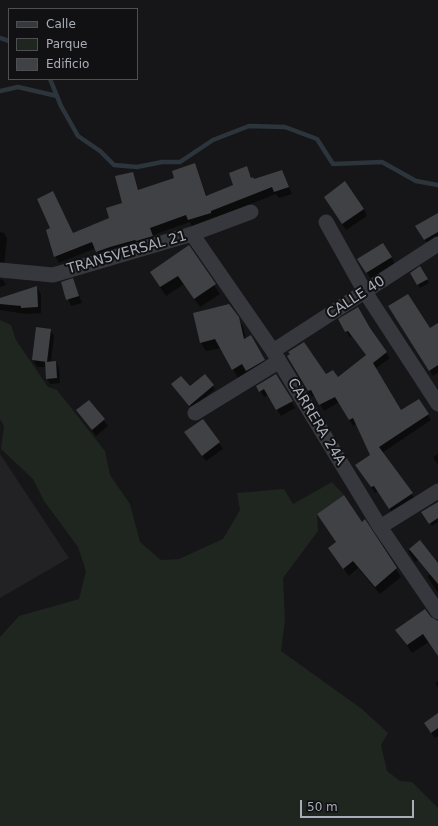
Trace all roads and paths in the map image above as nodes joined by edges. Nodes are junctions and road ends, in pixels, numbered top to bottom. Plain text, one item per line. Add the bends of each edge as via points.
1 (251, 212) dead end
2 (326, 222) dead end
3 (192, 234) junction
4 (438, 244) edge
5 (0, 270) edge
6 (365, 292) junction
7 (275, 355) junction
8 (438, 404) edge
9 (195, 413) dead end
10 (438, 491) edge
11 (380, 526) junction
12 (438, 612) edge

1 - 3 street, TRANSVERSAL 21
2 - 6 street
3 - 5 street, TRANSVERSAL 21 via 53,275
3 - 7 street, CARRERA 24A
4 - 6 street, CALLE 40
6 - 7 street, CALLE 40
6 - 8 street
7 - 9 street, CALLE 40 via 273,365
7 - 11 street, CARRERA 24A
10 - 11 street
11 - 12 street, CARRERA 24A

